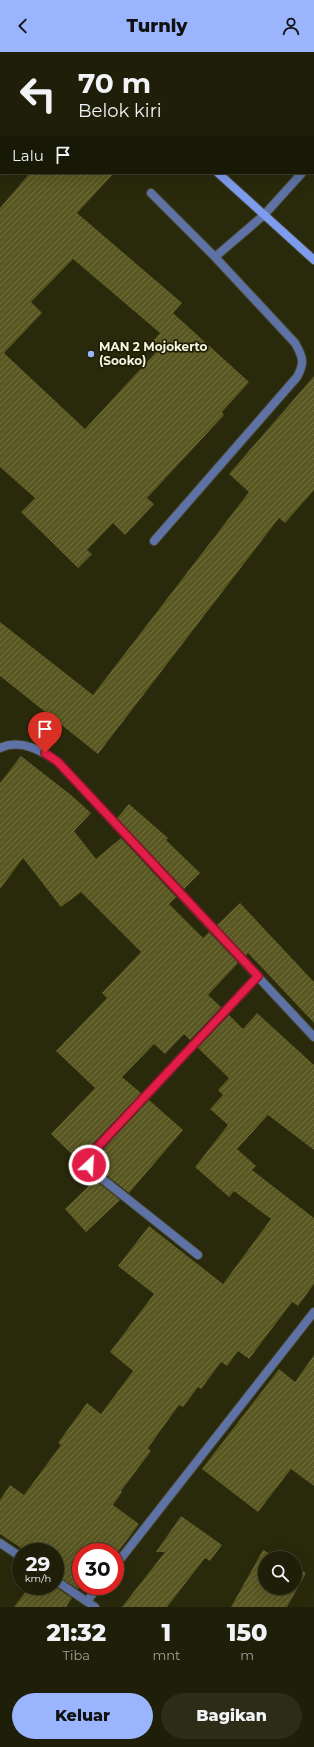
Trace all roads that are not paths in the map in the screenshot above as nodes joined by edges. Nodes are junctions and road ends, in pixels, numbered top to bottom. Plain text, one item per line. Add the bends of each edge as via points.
1 (219, 174) edge
2 (301, 174) edge
3 (151, 193) dead end
4 (264, 215) junction
5 (214, 257) junction
6 (314, 260) edge
7 (154, 541) dead end
8 (0, 748) edge
9 (258, 976) junction
10 (314, 1037) edge
11 (198, 1255) dead end
12 (314, 1312) edge
13 (0, 1543) edge
14 (12, 1551) edge
15 (124, 1555) edge
16 (64, 1586) edge
17 (92, 1595) edge
18 (87, 1601) junction
19 (96, 1607) edge

1 - 4 main road
2 - 4 street
3 - 5 street
4 - 5 street
4 - 6 main road
5 - 7 street via 295,343 302,355 302,367 297,377
8 - 9 street via 17,744 31,747 58,762
9 - 10 street
9 - 11 street via 89,1159 91,1170
12 - 15 street
13 - 14 street
16 - 18 street
17 - 18 street
18 - 19 street

